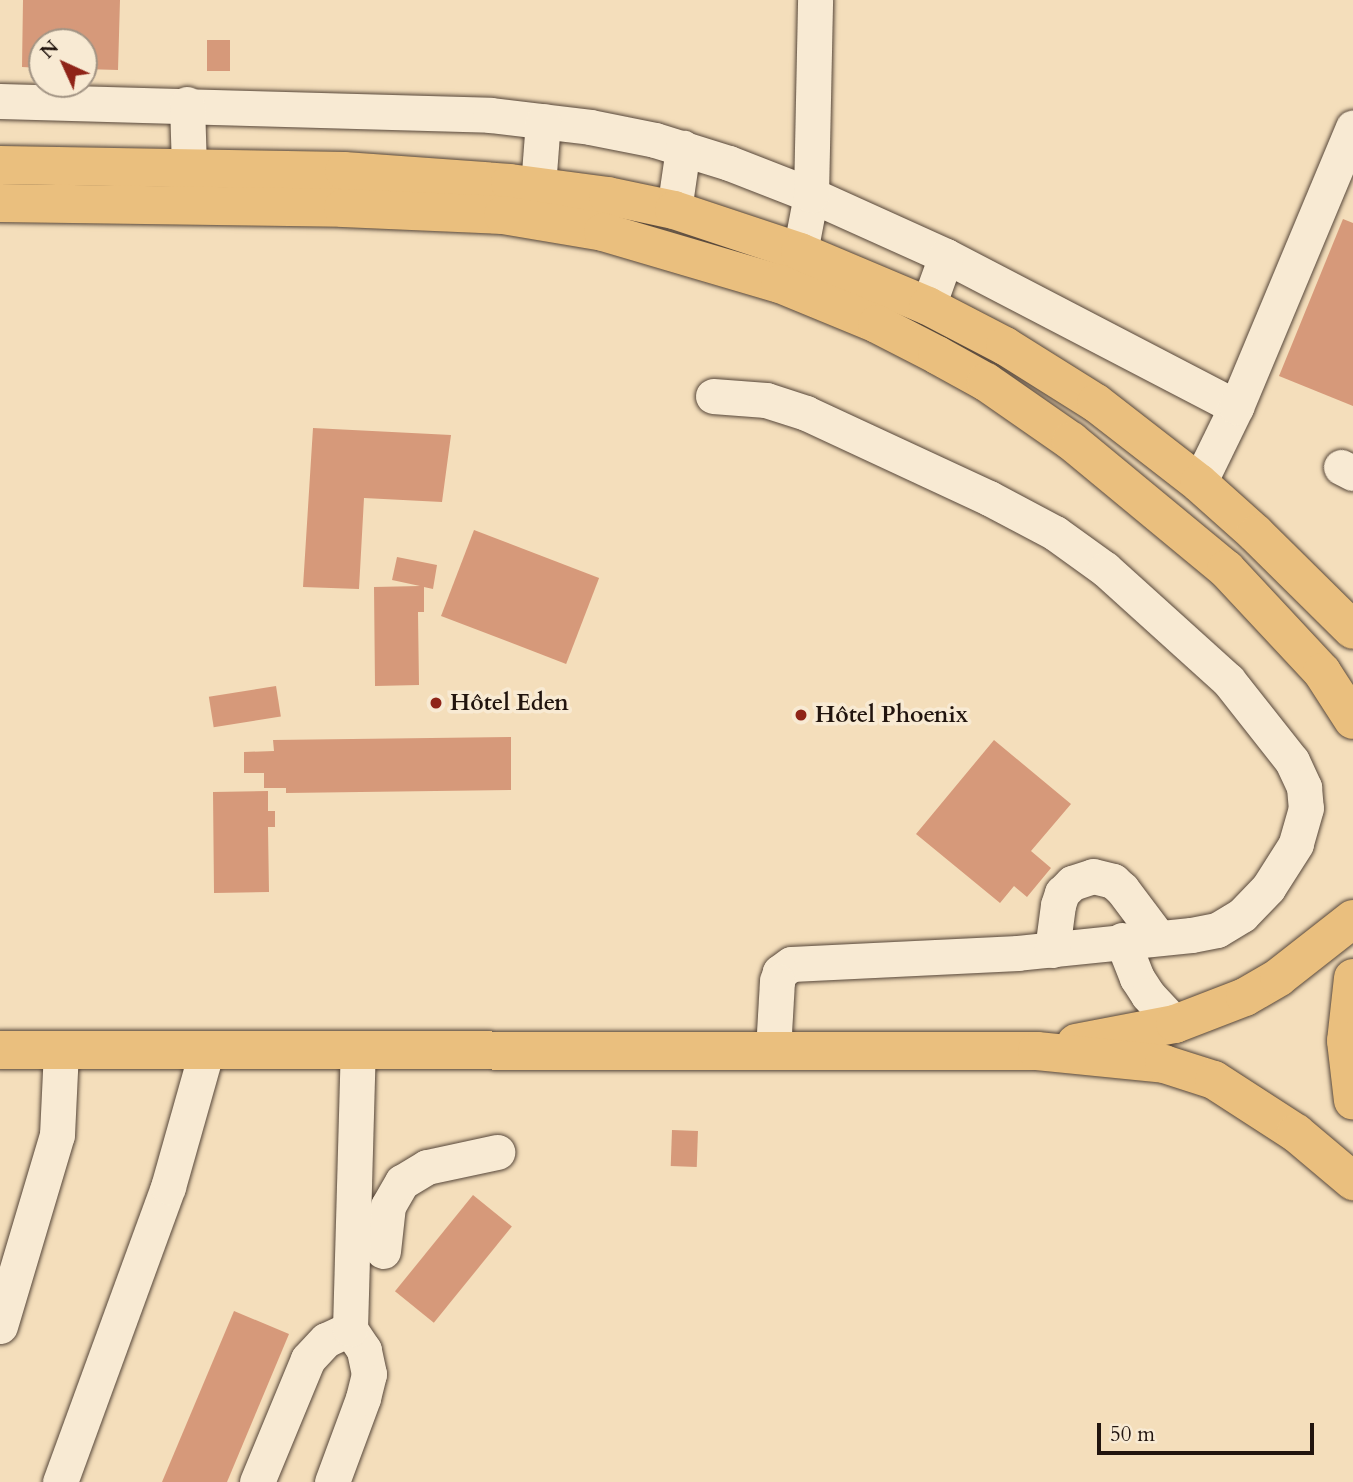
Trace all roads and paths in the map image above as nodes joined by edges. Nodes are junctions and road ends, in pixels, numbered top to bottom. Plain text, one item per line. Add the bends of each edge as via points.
1 (815, 0) edge
2 (0, 101) edge
3 (187, 104) junction
4 (543, 121) junction
5 (1353, 127) edge
6 (683, 148) junction
7 (0, 165) edge
8 (189, 169) junction
9 (538, 186) junction
10 (811, 195) junction
11 (0, 203) edge
12 (674, 211) junction
13 (800, 252) junction
14 (946, 256) junction
15 (928, 306) junction
16 (713, 396) dead end
17 (1236, 407) junction
18 (1199, 484) junction
19 (1353, 630) edge
20 (1353, 720) edge
21 (1353, 919) edge
22 (1158, 937) junction
23 (1122, 940) junction
24 (1052, 950) junction
25 (1353, 978) edge
26 (1175, 1024) junction
27 (61, 1049) junction
28 (207, 1049) junction
29 (0, 1050) edge
30 (358, 1050) junction
31 (773, 1050) junction
32 (1037, 1051) junction
33 (1353, 1101) edge
34 (497, 1152) dead end
35 (1353, 1181) edge
36 (354, 1199) junction
37 (0, 1326) edge
38 (350, 1329) junction
39 (60, 1482) edge
40 (257, 1482) edge
41 (332, 1482) edge

1 - 10 lane
2 - 3 lane
3 - 4 lane
3 - 8 lane
4 - 6 lane
4 - 9 lane
5 - 17 lane
6 - 10 lane
6 - 12 lane
7 - 8 main road
8 - 9 main road via 344,171
9 - 12 main road
10 - 13 lane
10 - 14 lane
11 - 20 main road via 503,215 603,232 780,284 877,324 937,355 1071,440 1226,569 1322,672
12 - 13 main road
13 - 15 main road
14 - 15 lane
14 - 17 lane
15 - 18 main road via 1052,374
16 - 22 lane via 766,400 806,413 1055,533 1105,569 1197,651 1268,727 1304,786 1306,808 1296,844 1268,888 1242,915 1217,930
17 - 18 lane
18 - 19 main road
21 - 26 main road via 1245,998
22 - 23 lane
22 - 24 lane via 1122,889 1113,881 1093,876 1072,883 1062,893
23 - 24 lane
23 - 26 lane via 1137,978
24 - 31 lane via 791,964 777,981
25 - 33 main road via 1346,1041
26 - 32 main road
27 - 28 main road
27 - 29 main road
27 - 37 lane via 57,1135
28 - 30 main road
28 - 39 lane via 168,1187
30 - 31 main road
30 - 36 lane
31 - 32 main road
32 - 35 main road via 1164,1064 1214,1080 1296,1133
34 - 36 lane via 414,1172 394,1193 385,1236
36 - 38 lane
38 - 40 lane via 326,1340 308,1359
38 - 41 lane via 364,1350 369,1374

